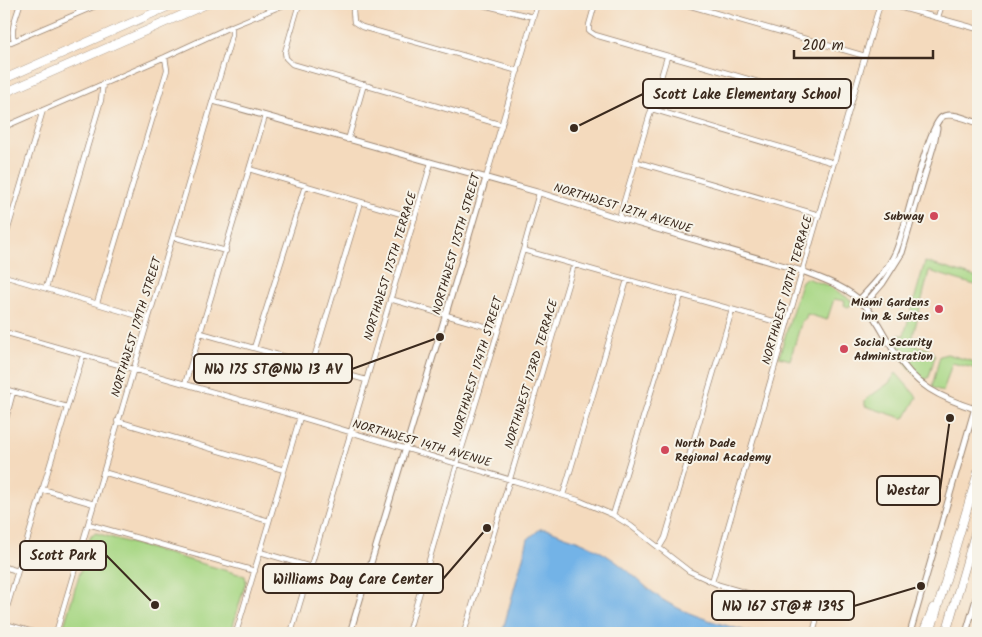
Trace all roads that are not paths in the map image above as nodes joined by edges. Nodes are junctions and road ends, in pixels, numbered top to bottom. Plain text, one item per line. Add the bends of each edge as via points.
1 (20, 4) edge
2 (76, 4) edge
3 (100, 4) edge
4 (174, 4) edge
5 (207, 4) edge
6 (286, 4) edge
7 (299, 4) edge
8 (356, 4) edge
9 (479, 4) edge
10 (537, 4) edge
11 (595, 4) edge
12 (684, 4) edge
13 (880, 4) edge
14 (888, 4) edge
15 (942, 4) edge
16 (79, 12) junction
17 (533, 17) junction
18 (938, 18) junction
19 (232, 26) junction
20 (978, 29) edge
21 (14, 40) junction
22 (4, 45) edge
23 (865, 56) junction
24 (164, 57) junction
25 (667, 57) junction
26 (518, 71) junction
27 (4, 79) edge
28 (102, 83) junction
29 (364, 84) junction
30 (4, 93) edge
31 (213, 101) junction
32 (849, 108) junction
33 (652, 109) junction
34 (43, 110) junction
35 (265, 116) junction
36 (978, 123) edge
37 (502, 125) junction
38 (4, 127) edge
39 (348, 140) junction
40 (932, 143) junction
41 (637, 162) junction
42 (431, 163) junction
43 (834, 163) junction
44 (249, 169) junction
45 (486, 178) junction
46 (305, 186) junction
47 (539, 193) junction
48 (361, 202) junction
49 (908, 211) junction
50 (914, 213) junction
51 (819, 215) junction
52 (414, 218) junction
53 (619, 218) junction
54 (173, 237) junction
55 (4, 242) edge
56 (523, 250) junction
57 (226, 251) junction
58 (899, 252) junction
59 (574, 264) junction
60 (802, 271) junction
61 (4, 276) edge
62 (627, 280) junction
63 (46, 288) junction
64 (681, 295) junction
65 (390, 299) junction
66 (859, 300) junction
67 (96, 303) junction
68 (864, 305) junction
69 (732, 310) junction
70 (446, 316) junction
71 (148, 318) junction
72 (787, 325) junction
73 (498, 330) junction
74 (4, 332) edge
75 (201, 333) junction
76 (254, 348) junction
77 (83, 356) junction
78 (312, 365) junction
79 (133, 370) junction
80 (366, 380) junction
81 (185, 384) junction
82 (4, 389) edge
83 (14, 392) junction
84 (978, 397) edge
85 (67, 407) junction
86 (976, 410) edge
87 (300, 417) junction
88 (118, 422) junction
89 (4, 426) edge
90 (351, 432) junction
91 (404, 448) junction
92 (458, 464) junction
93 (284, 470) junction
94 (103, 472) junction
95 (978, 472) edge
96 (510, 478) junction
97 (42, 489) junction
98 (563, 495) junction
99 (94, 504) junction
100 (613, 515) junction
101 (269, 521) junction
102 (978, 523) edge
103 (88, 524) junction
104 (659, 548) junction
105 (260, 552) junction
106 (310, 566) junction
107 (4, 567) edge
108 (18, 571) junction
109 (255, 571) junction
110 (944, 581) junction
111 (712, 582) junction
112 (365, 583) junction
113 (978, 592) edge
114 (953, 609) junction
115 (4, 617) edge
116 (4, 624) edge
117 (36, 633) edge
118 (56, 633) edge
119 (236, 633) edge
120 (291, 633) edge
121 (350, 633) edge
122 (408, 633) edge
123 (464, 633) edge
124 (813, 633) edge
125 (910, 633) edge
126 (923, 633) edge
127 (930, 633) edge
128 (946, 633) edge
129 (952, 633) edge
130 (966, 633) edge

1 - 21 street via 12,34
2 - 16 street
3 - 16 street
4 - 27 highway
5 - 30 highway
6 - 19 street
7 - 29 street via 286,58 292,64
8 - 26 street via 354,22 362,27
9 - 17 street
10 - 17 street, NORTHWEST 175TH STREET
11 - 25 street via 589,31
12 - 23 street
13 - 23 street, NORTHWEST 170TH TERRACE
14 - 18 street
15 - 18 street
16 - 21 street
17 - 26 street, NORTHWEST 175TH STREET
18 - 20 street
19 - 24 street
19 - 31 street, NORTHWEST 179TH STREET
21 - 22 street
23 - 32 street, NORTHWEST 170TH TERRACE
24 - 28 street
24 - 67 street via 167,70
25 - 32 street
25 - 33 street
26 - 37 street, NORTHWEST 175TH STREET
28 - 34 street
28 - 63 street via 101,100
29 - 37 street
29 - 39 street
31 - 35 street, NORTHWEST 12TH AVENUE
31 - 54 street, NORTHWEST 179TH STREET
32 - 43 street, NORTHWEST 170TH TERRACE
33 - 41 street
33 - 43 street
34 - 38 street
34 - 55 street
35 - 39 street, NORTHWEST 12TH AVENUE
35 - 44 street
36 - 40 street via 949,114 943,116 938,121
37 - 45 street, NORTHWEST 175TH STREET
39 - 42 street, NORTHWEST 12TH AVENUE
40 - 49 street
40 - 50 street
41 - 51 street
41 - 53 street
42 - 45 street, NORTHWEST 12TH AVENUE
42 - 52 street, NORTHWEST 175TH TERRACE
43 - 51 street, NORTHWEST 170TH TERRACE
44 - 46 street
44 - 57 street
45 - 47 street, NORTHWEST 12TH AVENUE
45 - 70 street, NORTHWEST 175TH STREET
46 - 48 street
46 - 76 street
47 - 53 street, NORTHWEST 12TH AVENUE
47 - 56 street, NORTHWEST 174TH STREET
48 - 52 street
48 - 78 street
49 - 50 street
49 - 58 street
50 - 58 street
51 - 60 street, NORTHWEST 170TH TERRACE
52 - 65 street, NORTHWEST 175TH TERRACE
53 - 60 street, NORTHWEST 12TH AVENUE
54 - 57 street
54 - 71 street, NORTHWEST 179TH STREET
56 - 59 street
56 - 73 street, NORTHWEST 174TH STREET
57 - 75 street
58 - 66 street
58 - 68 street via 884,283
59 - 62 street
59 - 96 street, NORTHWEST 173RD TERRACE
60 - 66 street, NORTHWEST 12TH AVENUE via 830,282
60 - 72 street, NORTHWEST 170TH TERRACE
61 - 63 street
62 - 64 street
62 - 98 street
63 - 67 street
64 - 69 street
64 - 100 street
65 - 70 street
65 - 80 street, NORTHWEST 175TH TERRACE
66 - 68 street, NORTHWEST 12TH AVENUE
67 - 71 street
68 - 86 street, NORTHWEST 12TH AVENUE via 910,374 941,397
69 - 72 street
69 - 104 street via 665,538
70 - 73 street
70 - 91 street, NORTHWEST 175TH STREET
71 - 79 street, NORTHWEST 179TH STREET
72 - 111 street, NORTHWEST 170TH TERRACE
73 - 92 street, NORTHWEST 174TH STREET
74 - 77 street, NORTHWEST 14TH AVENUE
75 - 76 street
75 - 81 street
76 - 78 street
77 - 79 street, NORTHWEST 14TH AVENUE
77 - 85 street
78 - 80 street
79 - 81 street, NORTHWEST 14TH AVENUE
79 - 88 street, NORTHWEST 179TH STREET
80 - 90 street, NORTHWEST 175TH TERRACE
81 - 87 street, NORTHWEST 14TH AVENUE
82 - 83 street
83 - 85 street
83 - 89 street
84 - 86 street
85 - 97 street
86 - 125 street
87 - 90 street, NORTHWEST 14TH AVENUE
87 - 93 street
88 - 93 street
88 - 94 street, NORTHWEST 179TH STREET
90 - 91 street, NORTHWEST 14TH AVENUE
90 - 106 street, NORTHWEST 175TH TERRACE
91 - 92 street, NORTHWEST 14TH AVENUE
91 - 112 street, NORTHWEST 175TH STREET
92 - 96 street, NORTHWEST 14TH AVENUE
92 - 122 street, NORTHWEST 174TH STREET
93 - 101 street
94 - 99 street, NORTHWEST 179TH STREET
94 - 101 street
95 - 110 highway
96 - 98 street, NORTHWEST 14TH AVENUE
96 - 123 street, NORTHWEST 173RD TERRACE
97 - 99 street
97 - 108 street
98 - 100 street, NORTHWEST 14TH AVENUE
99 - 103 street, NORTHWEST 179TH STREET
100 - 104 street, NORTHWEST 14TH AVENUE
101 - 105 street
102 - 114 highway
103 - 109 street
103 - 118 street, NORTHWEST 179TH STREET
104 - 111 street, NORTHWEST 14TH AVENUE via 689,571
105 - 106 street
105 - 109 street
106 - 112 street
106 - 120 street, NORTHWEST 175TH TERRACE
107 - 108 street
108 - 115 street
109 - 119 street
110 - 126 highway
110 - 127 highway
111 - 124 street, NORTHWEST 14TH AVENUE via 809,612 815,616
112 - 121 street, NORTHWEST 175TH STREET
113 - 130 street
114 - 128 highway
114 - 129 highway
116 - 117 street

